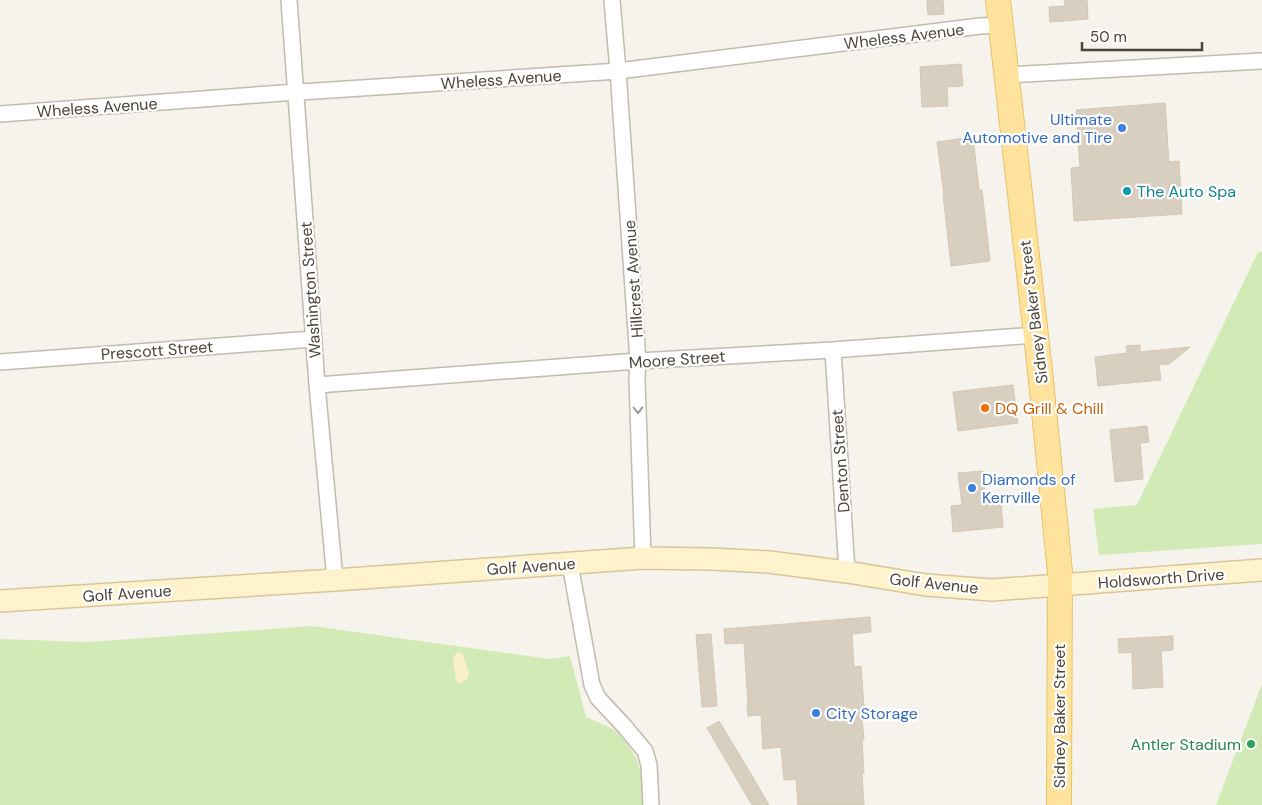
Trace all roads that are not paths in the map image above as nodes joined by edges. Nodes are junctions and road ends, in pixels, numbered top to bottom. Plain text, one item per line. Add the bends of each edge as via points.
1 (289, 0) edge
2 (612, 0) edge
3 (998, 0) edge
4 (1001, 25) junction
5 (1262, 61) edge
6 (618, 71) junction
7 (1006, 75) junction
8 (296, 92) junction
9 (0, 114) edge
10 (1036, 335) junction
11 (314, 339) junction
12 (833, 350) junction
13 (638, 361) junction
14 (0, 362) edge
15 (317, 385) junction
16 (643, 558) junction
17 (570, 564) junction
18 (1262, 570) edge
19 (847, 572) junction
20 (335, 580) junction
21 (1060, 585) junction
22 (0, 601) edge
23 (651, 805) edge
24 (1059, 805) edge

1 - 8 street, Washington Street
2 - 6 street, Hillcrest Avenue
3 - 4 main road, Sidney Baker Street
4 - 6 street, Wheless Avenue
4 - 7 main road, Sidney Baker Street
5 - 7 street
6 - 8 street, Wheless Avenue
6 - 13 street, Hillcrest Avenue
7 - 10 main road, Sidney Baker Street
8 - 9 street, Wheless Avenue
8 - 11 street, Washington Street
10 - 12 street, Moore Street
10 - 21 main road, Sidney Baker Street
11 - 14 street, Prescott Street
11 - 15 street, Washington Street
12 - 13 street, Moore Street
12 - 19 street, Denton Street
13 - 15 street, Moore Street
13 -> 16 street, Hillcrest Avenue
15 - 20 street, Washington Street
16 - 17 main road, Golf Avenue
16 - 19 main road, Golf Avenue via 769,562
17 - 20 main road, Golf Avenue
17 - 23 street via 592,686 598,698 645,751
18 - 21 main road, Holdsworth Drive
19 - 21 main road, Golf Avenue via 926,585 992,590
20 - 22 main road, Golf Avenue
21 - 24 main road, Sidney Baker Street

